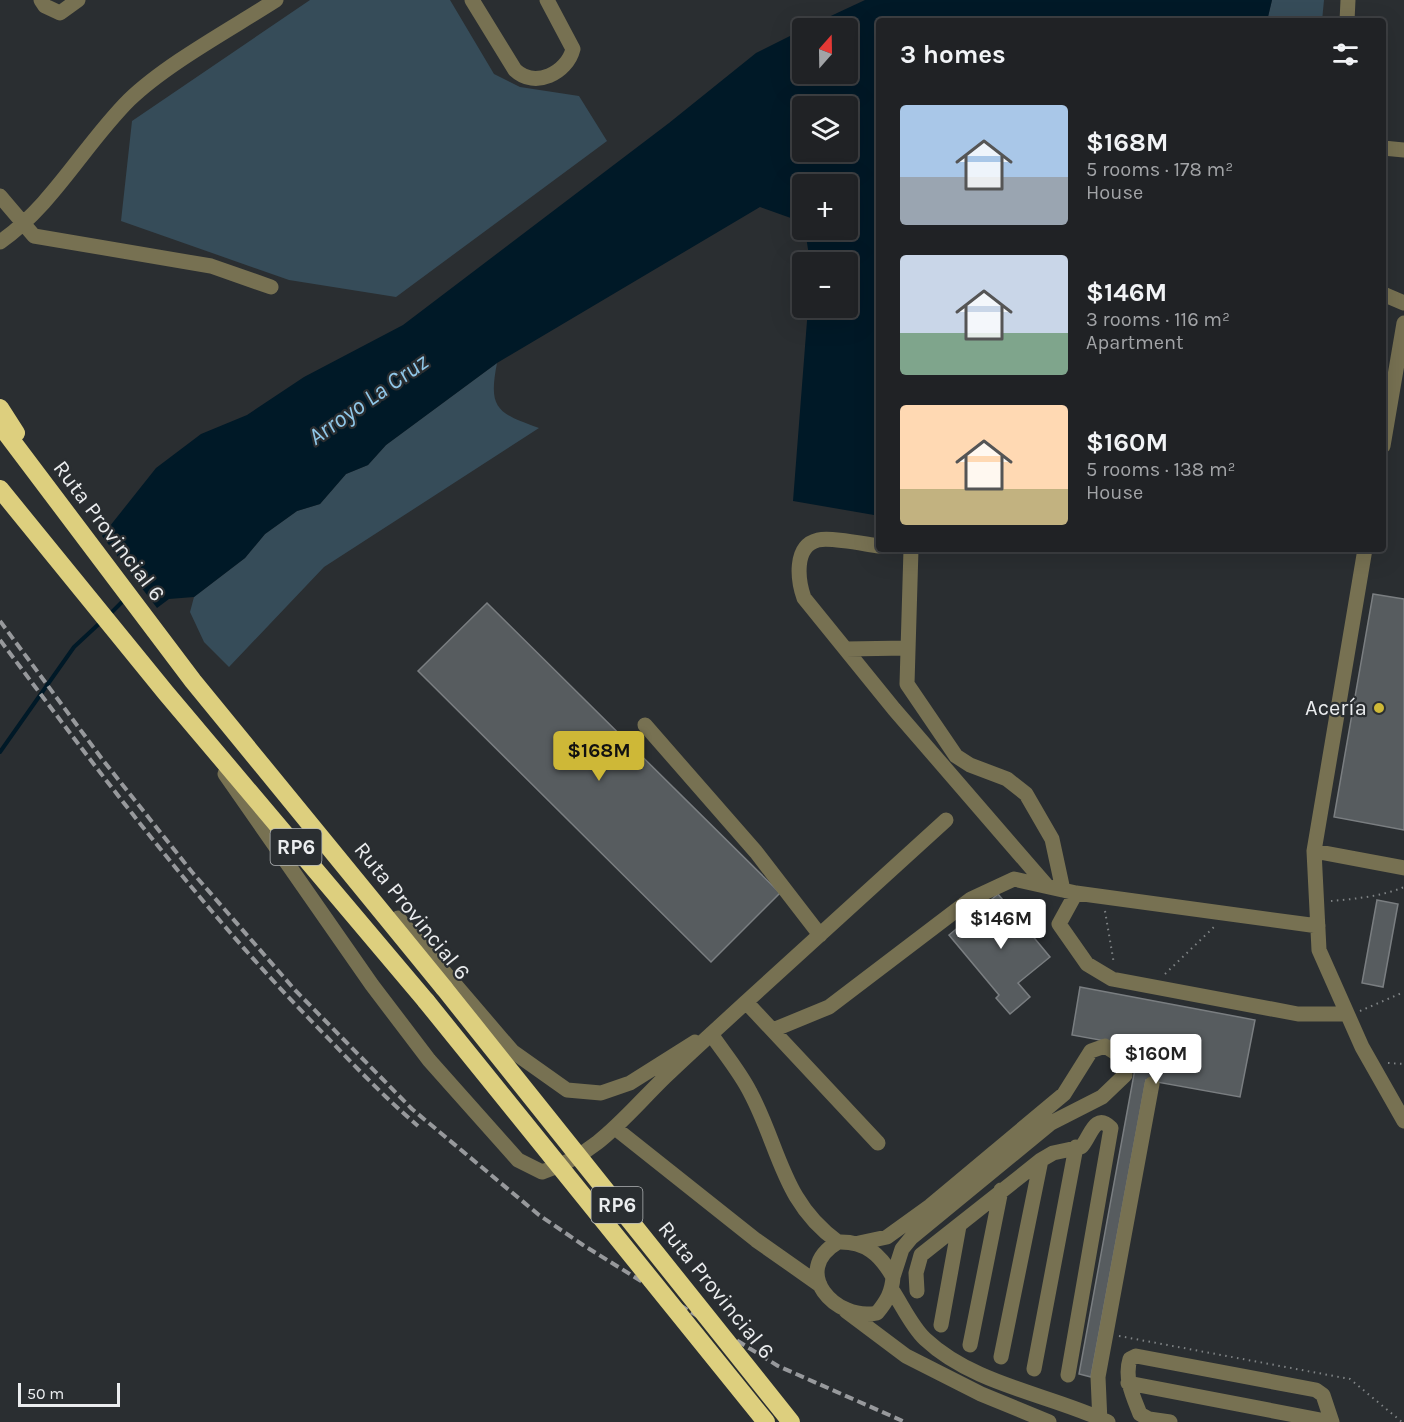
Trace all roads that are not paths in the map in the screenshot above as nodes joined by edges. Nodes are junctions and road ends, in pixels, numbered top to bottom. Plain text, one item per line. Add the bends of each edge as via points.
1 (41, 0) edge
2 (78, 0) edge
3 (276, 0) edge
4 (472, 0) edge
5 (547, 0) edge
6 (1348, 0) edge
7 (1347, 18) edge
8 (1386, 148) edge
9 (1404, 150) edge
10 (0, 196) edge
11 (11, 234) edge
12 (271, 286) dead end
13 (1386, 295) edge
14 (1404, 303) edge
15 (1404, 323) edge
16 (0, 408) edge
17 (0, 425) edge
18 (1386, 428) edge
19 (0, 489) edge
20 (82, 536) junction
21 (876, 546) edge
22 (911, 552) edge
23 (1364, 552) edge
24 (907, 648) junction
25 (846, 649) junction
26 (171, 699) junction
27 (645, 725) dead end
28 (946, 820) dead end
29 (308, 822) junction
30 (1314, 851) junction
31 (1404, 868) edge
32 (1047, 886) junction
33 (1070, 891) junction
34 (1318, 926) junction
35 (820, 935) junction
36 (746, 1002) junction
37 (1349, 1018) junction
38 (773, 1030) junction
39 (711, 1034) junction
40 (1152, 1084) dead end
41 (1102, 1098) junction
42 (1073, 1111) junction
43 (1404, 1121) edge
44 (1094, 1126) junction
45 (615, 1128) junction
46 (878, 1143) dead end
47 (1076, 1147) junction
48 (1041, 1160) junction
49 (1001, 1190) junction
50 (959, 1226) junction
51 (838, 1242) junction
52 (859, 1243) junction
53 (892, 1283) junction
54 (820, 1285) junction
55 (917, 1291) dead end
56 (846, 1311) junction
57 (941, 1325) dead end
58 (970, 1345) dead end
59 (1001, 1357) dead end
60 (1034, 1369) dead end
61 (1068, 1375) dead end
62 (1128, 1383) junction
63 (1149, 1420) edge
64 (1103, 1421) edge
65 (766, 1422) edge
66 (791, 1422) edge
67 (1050, 1422) edge
68 (1170, 1422) edge
69 (1331, 1422) edge

1 - 2 lane via 53,12 60,13
3 - 11 lane via 142,88
4 - 5 lane via 515,70 522,77 536,79 550,77 571,57 573,49
6 - 7 lane
8 - 9 lane
10 - 11 lane
11 - 12 lane via 175,258
13 - 14 lane
15 - 18 lane
16 - 20 highway
17 - 20 highway, Ruta Provincial 6 / RP6
19 - 26 highway, Ruta Provincial 6 / RP6
20 - 29 highway, Ruta Provincial 6 / RP6
21 - 25 lane via 818,540 806,546 801,557 799,585 804,598
22 - 24 lane
23 - 30 lane
24 - 25 lane
24 - 33 lane via 907,684 956,756 1007,779 1026,794 1052,839
25 - 32 lane
26 - 45 lane via 386,1004 429,1060 518,1160 542,1172 567,1164
26 - 65 highway, Ruta Provincial 6 / RP6, bridge via 426,1001
27 - 35 lane via 756,852
28 - 35 lane
29 - 39 lane via 397,917 512,1051 567,1090 600,1093 630,1083 681,1048
29 - 66 highway, Ruta Provincial 6 / RP6, bridge
30 - 31 lane
30 - 34 lane
32 - 33 lane
32 - 38 lane via 1014,879 971,899 829,1007
33 - 34 lane
33 - 37 lane via 1059,924 1087,964 1117,980 1298,1014
34 - 37 lane via 1319,950
35 - 36 lane
36 - 38 lane
36 - 39 lane
37 - 43 lane
38 - 46 lane
39 - 45 lane
39 - 51 lane via 750,1091 796,1200 820,1230
40 - 64 lane via 1098,1377
41 - 42 lane
41 - 44 lane
41 - 52 lane via 1125,1075 1122,1057 1105,1046 1091,1051 1064,1094 930,1206 887,1237
42 - 44 lane
42 - 53 lane via 1051,1123 911,1238 902,1249
44 - 47 lane via 1085,1143
44 - 61 lane via 1101,1123 1111,1128
45 - 54 lane via 756,1240
47 - 48 lane
47 - 60 lane
48 - 49 lane
48 - 59 lane
49 - 50 lane
49 - 58 lane
50 - 55 lane via 921,1255
50 - 57 lane
51 - 52 lane
51 - 54 lane via 818,1259
52 - 53 lane via 878,1255
53 - 56 lane via 886,1302 877,1313 858,1315
53 - 64 lane via 923,1338 949,1358
54 - 56 lane
56 - 67 lane via 906,1356 981,1394
62 - 63 lane via 1140,1414
62 - 69 lane
62 - 69 lane via 1127,1367 1136,1356 1316,1390 1323,1395
63 - 68 lane

